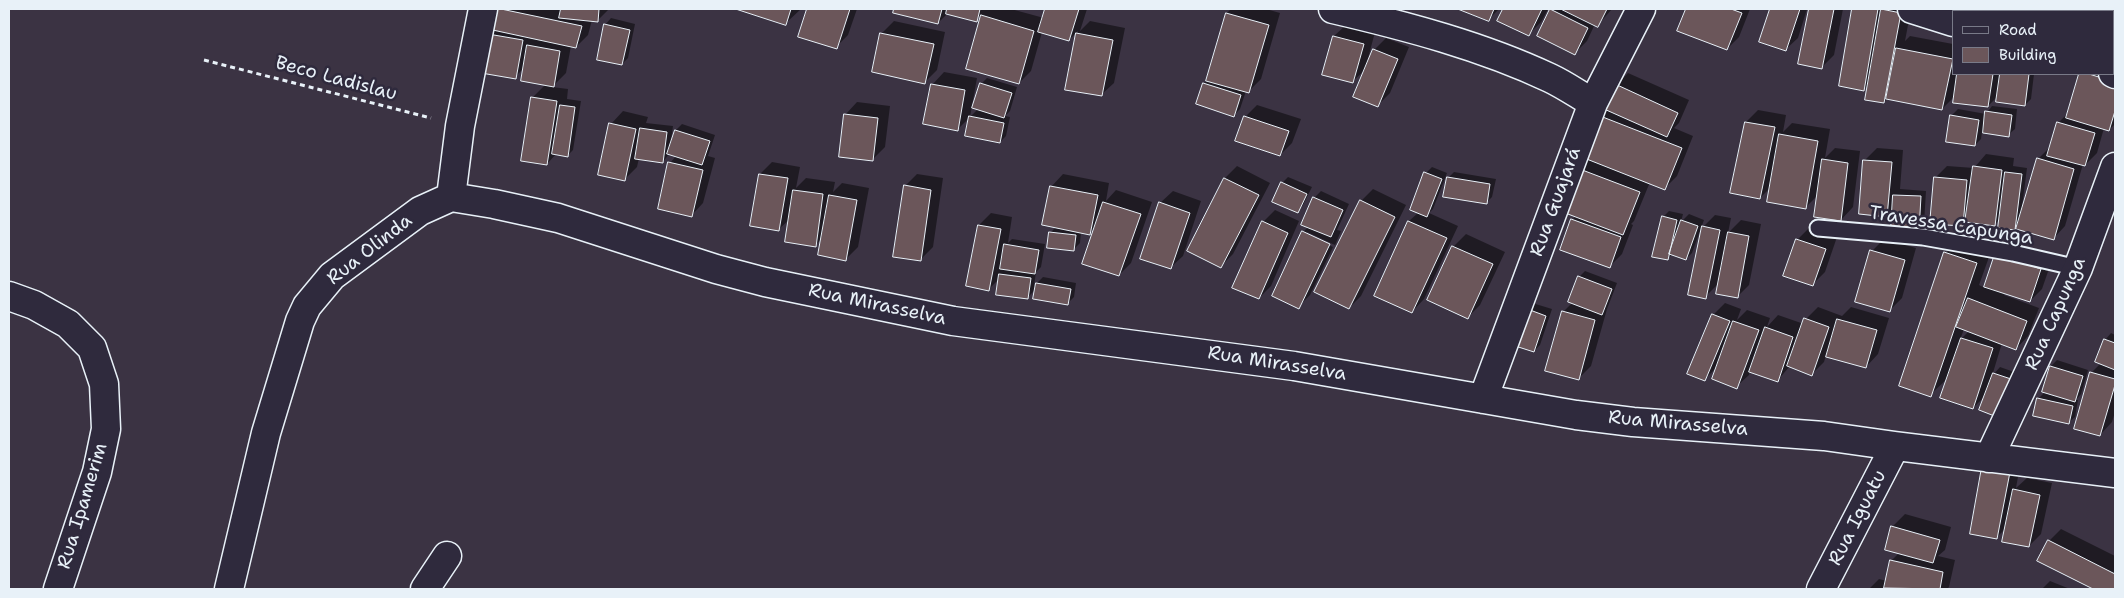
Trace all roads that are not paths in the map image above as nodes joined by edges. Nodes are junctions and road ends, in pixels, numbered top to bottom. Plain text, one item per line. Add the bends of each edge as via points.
1 (483, 9) edge
2 (1333, 9) edge
3 (1641, 9) edge
4 (1912, 9) edge
5 (1952, 22) edge
6 (1593, 103) junction
7 (2115, 167) edge
8 (450, 197) junction
9 (1818, 228) dead end
10 (2078, 268) junction
11 (21, 301) edge
12 (1483, 399) junction
13 (1895, 446) junction
14 (1989, 458) junction
15 (2115, 473) edge
16 (447, 556) dead end
17 (58, 589) edge
18 (230, 589) edge
19 (425, 589) edge
20 (1821, 589) edge

1 - 8 street
2 - 6 street via 1382,20 1513,62
3 - 6 street, Rua Guajará
4 - 5 street
6 - 12 street, Rua Guajará
7 - 10 street, Rua Capunga
8 - 12 street, Rua Mirasselva via 558,218 765,282 953,321 1221,355
8 - 18 street, Rua Olinda via 420,212 332,276 307,306 266,433
9 - 10 lane, Travessa Capunga via 1923,237
10 - 14 street, Rua Capunga
11 - 17 street, Rua Ipamerim via 68,324 92,348 104,384 106,429 97,472
12 - 13 street, Rua Mirasselva via 1633,422 1824,436
13 - 14 street, Rua Mirasselva
13 - 20 street, Rua Iguatu
14 - 15 street, Rua Mirasselva
16 - 19 street

